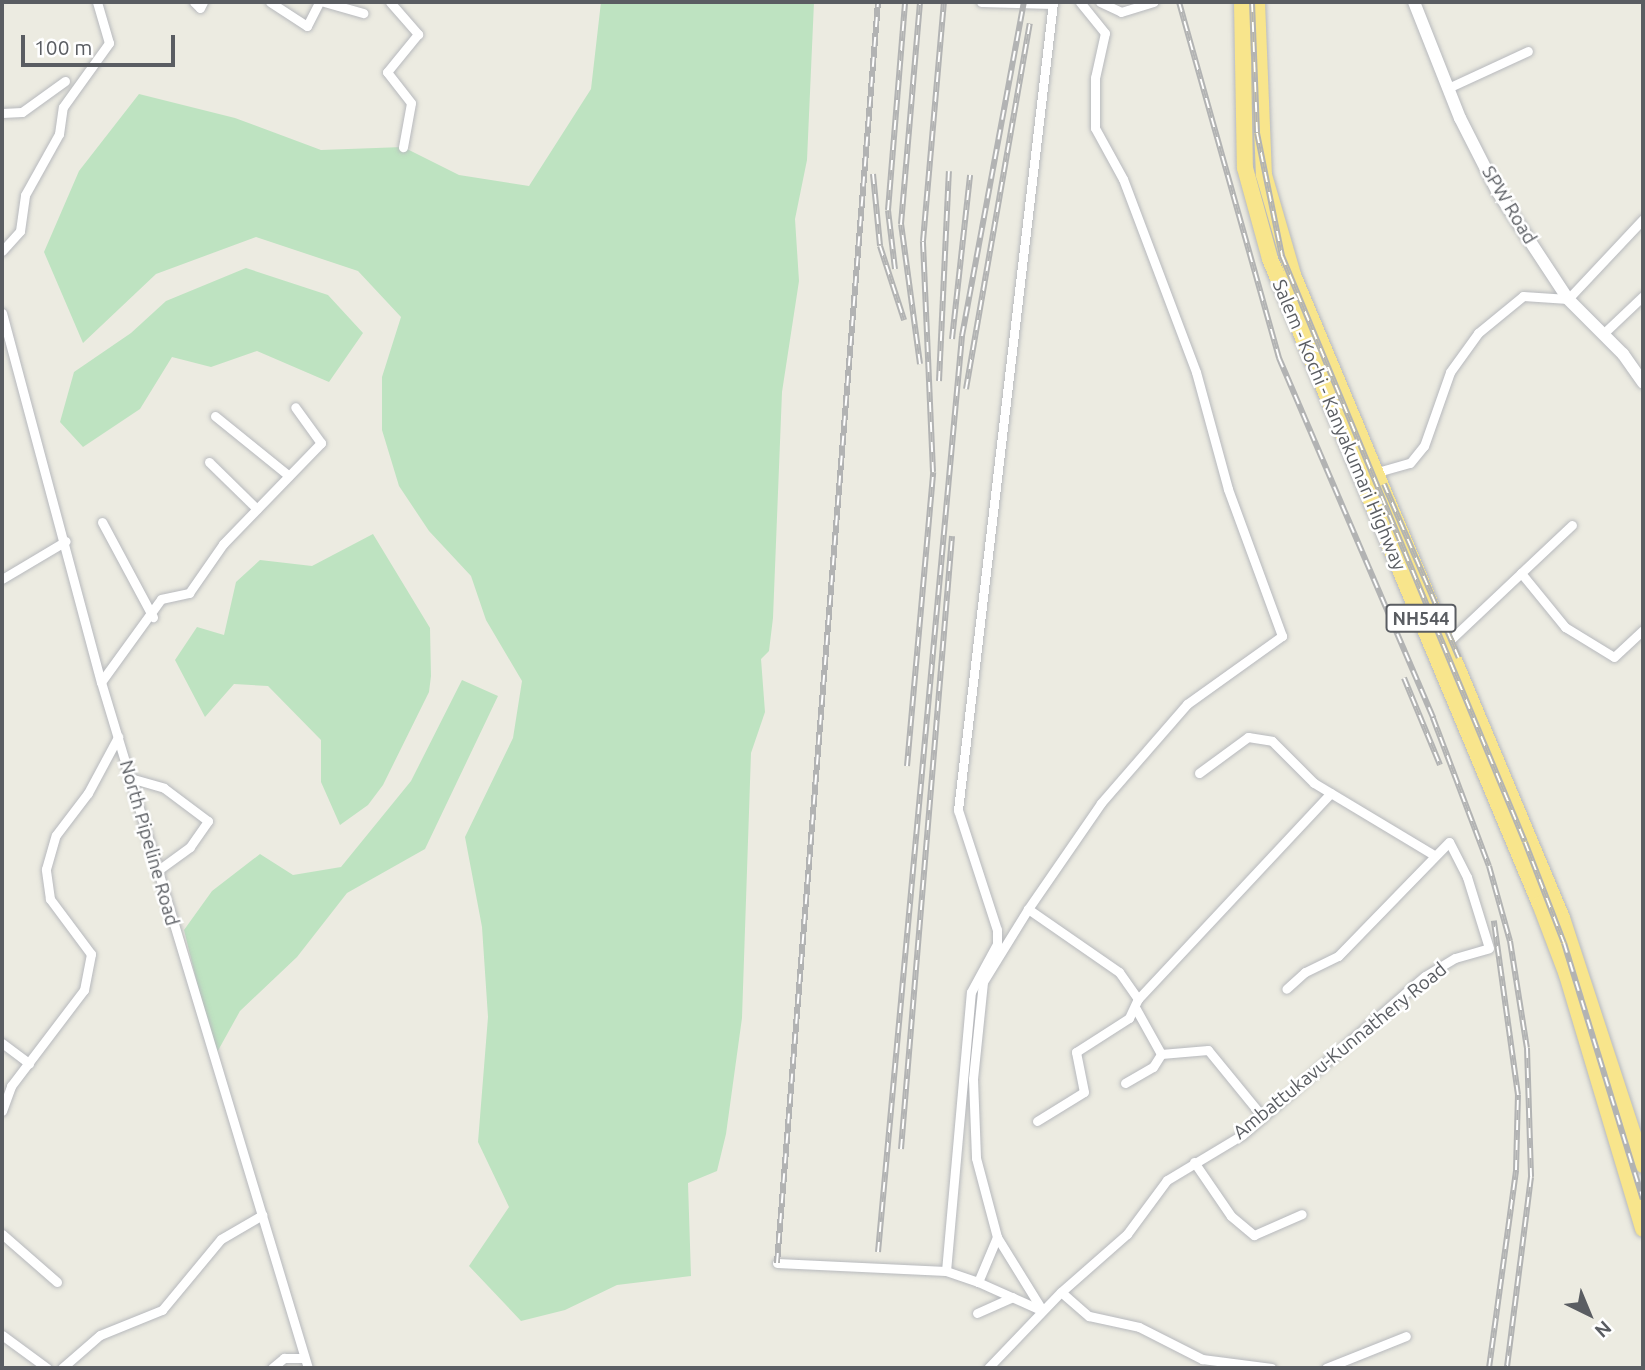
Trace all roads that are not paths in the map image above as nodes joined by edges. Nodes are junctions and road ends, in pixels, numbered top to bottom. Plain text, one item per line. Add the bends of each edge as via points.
1 (97, 2) edge
2 (194, 2) edge
3 (203, 2) edge
4 (270, 2) edge
5 (321, 2) edge
6 (390, 2) edge
7 (981, 2) edge
8 (1080, 2) edge
9 (1100, 2) edge
10 (1153, 2) edge
11 (1242, 2) edge
12 (1257, 2) edge
13 (1413, 2) edge
14 (1053, 3) edge
15 (363, 13) dead end
16 (1528, 51) dead end
17 (65, 81) dead end
18 (1448, 89) junction
19 (2, 113) edge
20 (403, 147) dead end
21 (1643, 219) edge
22 (2, 251) edge
23 (1643, 296) edge
24 (1568, 299) junction
25 (2, 313) edge
26 (1603, 334) junction
27 (1643, 383) edge
28 (295, 407) dead end
29 (215, 416) dead end
30 (209, 462) dead end
31 (1374, 473) junction
32 (289, 476) junction
33 (257, 509) junction
34 (102, 522) dead end
35 (1572, 525) dead end
36 (66, 541) junction
37 (1521, 573) junction
38 (2, 579) edge
39 (153, 617) junction
40 (1643, 630) edge
41 (1447, 643) junction
42 (102, 682) junction
43 (118, 737) junction
44 (1199, 773) dead end
45 (130, 778) junction
46 (1331, 793) junction
47 (1434, 855) junction
48 (156, 871) junction
49 (1028, 909) junction
50 (1286, 989) dead end
51 (1137, 1004) junction
52 (2, 1043) edge
53 (1161, 1054) junction
54 (29, 1063) junction
55 (1125, 1083) dead end
56 (2, 1111) edge
57 (1262, 1116) junction
58 (1037, 1121) dead end
59 (1194, 1161) junction
60 (1643, 1164) edge
61 (1302, 1214) dead end
62 (262, 1215) junction
63 (1643, 1229) edge
64 (2, 1234) edge
65 (997, 1237) junction
66 (777, 1263) dead end
67 (946, 1271) junction
68 (57, 1282) dead end
69 (978, 1282) junction
70 (1060, 1292) junction
71 (1013, 1297) junction
72 (1042, 1310) junction
73 (977, 1313) dead end
74 (2, 1335) edge
75 (1406, 1336) dead end
76 (304, 1358) junction
77 (47, 1368) edge
78 (62, 1368) edge
79 (271, 1368) edge
80 (308, 1368) edge
81 (988, 1368) edge
82 (1271, 1368) edge
83 (1326, 1368) edge

1 - 22 street via 108,43 62,107 59,134 26,195 19,231
2 - 3 street via 200,8
4 - 5 street via 307,26
5 - 15 street
6 - 20 street via 418,34 387,72 411,103
7 - 14 street
8 - 49 street via 1105,33 1095,78 1095,128 1123,179 1196,372 1228,489 1282,636 1187,704 1101,803
9 - 10 street via 1121,12
11 - 63 highway, Salem - Kochi - Kanyakumari Highway / NH544 via 1245,168 1270,259 1540,904 1567,975
12 - 31 highway, Salem - Kochi - Kanyakumari Highway / NH544 via 1264,175 1314,336
13 - 18 street, SPW Road
14 - 67 street via 958,810 997,930 997,944 971,992
16 - 18 street
17 - 19 street via 22,112
18 - 24 street, SPW Road via 1497,191
21 - 24 street
23 - 26 street
24 - 26 street, SPW Road
24 - 31 street via 1523,296 1478,333 1450,372 1424,446 1410,463
25 - 36 street, North Pipeline Road
26 - 27 street, SPW Road
28 - 32 street via 321,443
29 - 32 street
30 - 33 street
31 - 41 highway, Salem - Kochi - Kanyakumari Highway / NH544
32 - 33 street
33 - 39 street via 223,544 189,593 167,595
34 - 39 street
35 - 37 street
36 - 38 street
36 - 42 street, North Pipeline Road
37 - 40 street via 1565,627 1614,657
37 - 41 street
39 - 42 street
41 - 60 highway, Salem - Kochi - Kanyakumari Highway / NH544 via 1562,918
42 - 43 street, North Pipeline Road
43 - 45 street, North Pipeline Road
43 - 54 street via 88,793 56,835 46,869 50,899 91,954 84,990
44 - 46 street via 1248,737 1260,737 1272,741
45 - 48 street, North Pipeline Road
45 - 48 street via 164,788 208,821 190,847
46 - 47 street
46 - 51 street
47 - 50 street via 1338,956 1314,966
47 - 57 street, Ambattukavu-Kunnathery Road via 1449,842 1467,877 1489,948 1455,958 1425,976
48 - 62 street, North Pipeline Road
49 - 51 street via 1119,972
49 - 65 street via 983,982 973,1079 976,1158
51 - 53 street
51 - 58 street via 1076,1052 1084,1092
52 - 54 street
53 - 55 street via 1153,1067
53 - 57 street via 1208,1050
54 - 56 street
57 - 59 street, Ambattukavu-Kunnathery Road via 1242,1135
59 - 61 street via 1231,1216 1254,1235
59 - 70 street, Ambattukavu-Kunnathery Road via 1167,1180 1127,1234
62 - 76 street, North Pipeline Road
62 - 78 street via 221,1239 162,1310 100,1335
64 - 68 street
65 - 69 street
65 - 72 street
66 - 67 street
67 - 69 street
69 - 71 street
70 - 72 street, Ambattukavu-Kunnathery Road
70 - 82 street via 1089,1316 1139,1327 1202,1359
71 - 72 street
71 - 73 street
72 - 81 street, Ambattukavu-Kunnathery Road
74 - 77 street
75 - 83 street
76 - 79 street via 284,1358
76 - 80 street, North Pipeline Road

